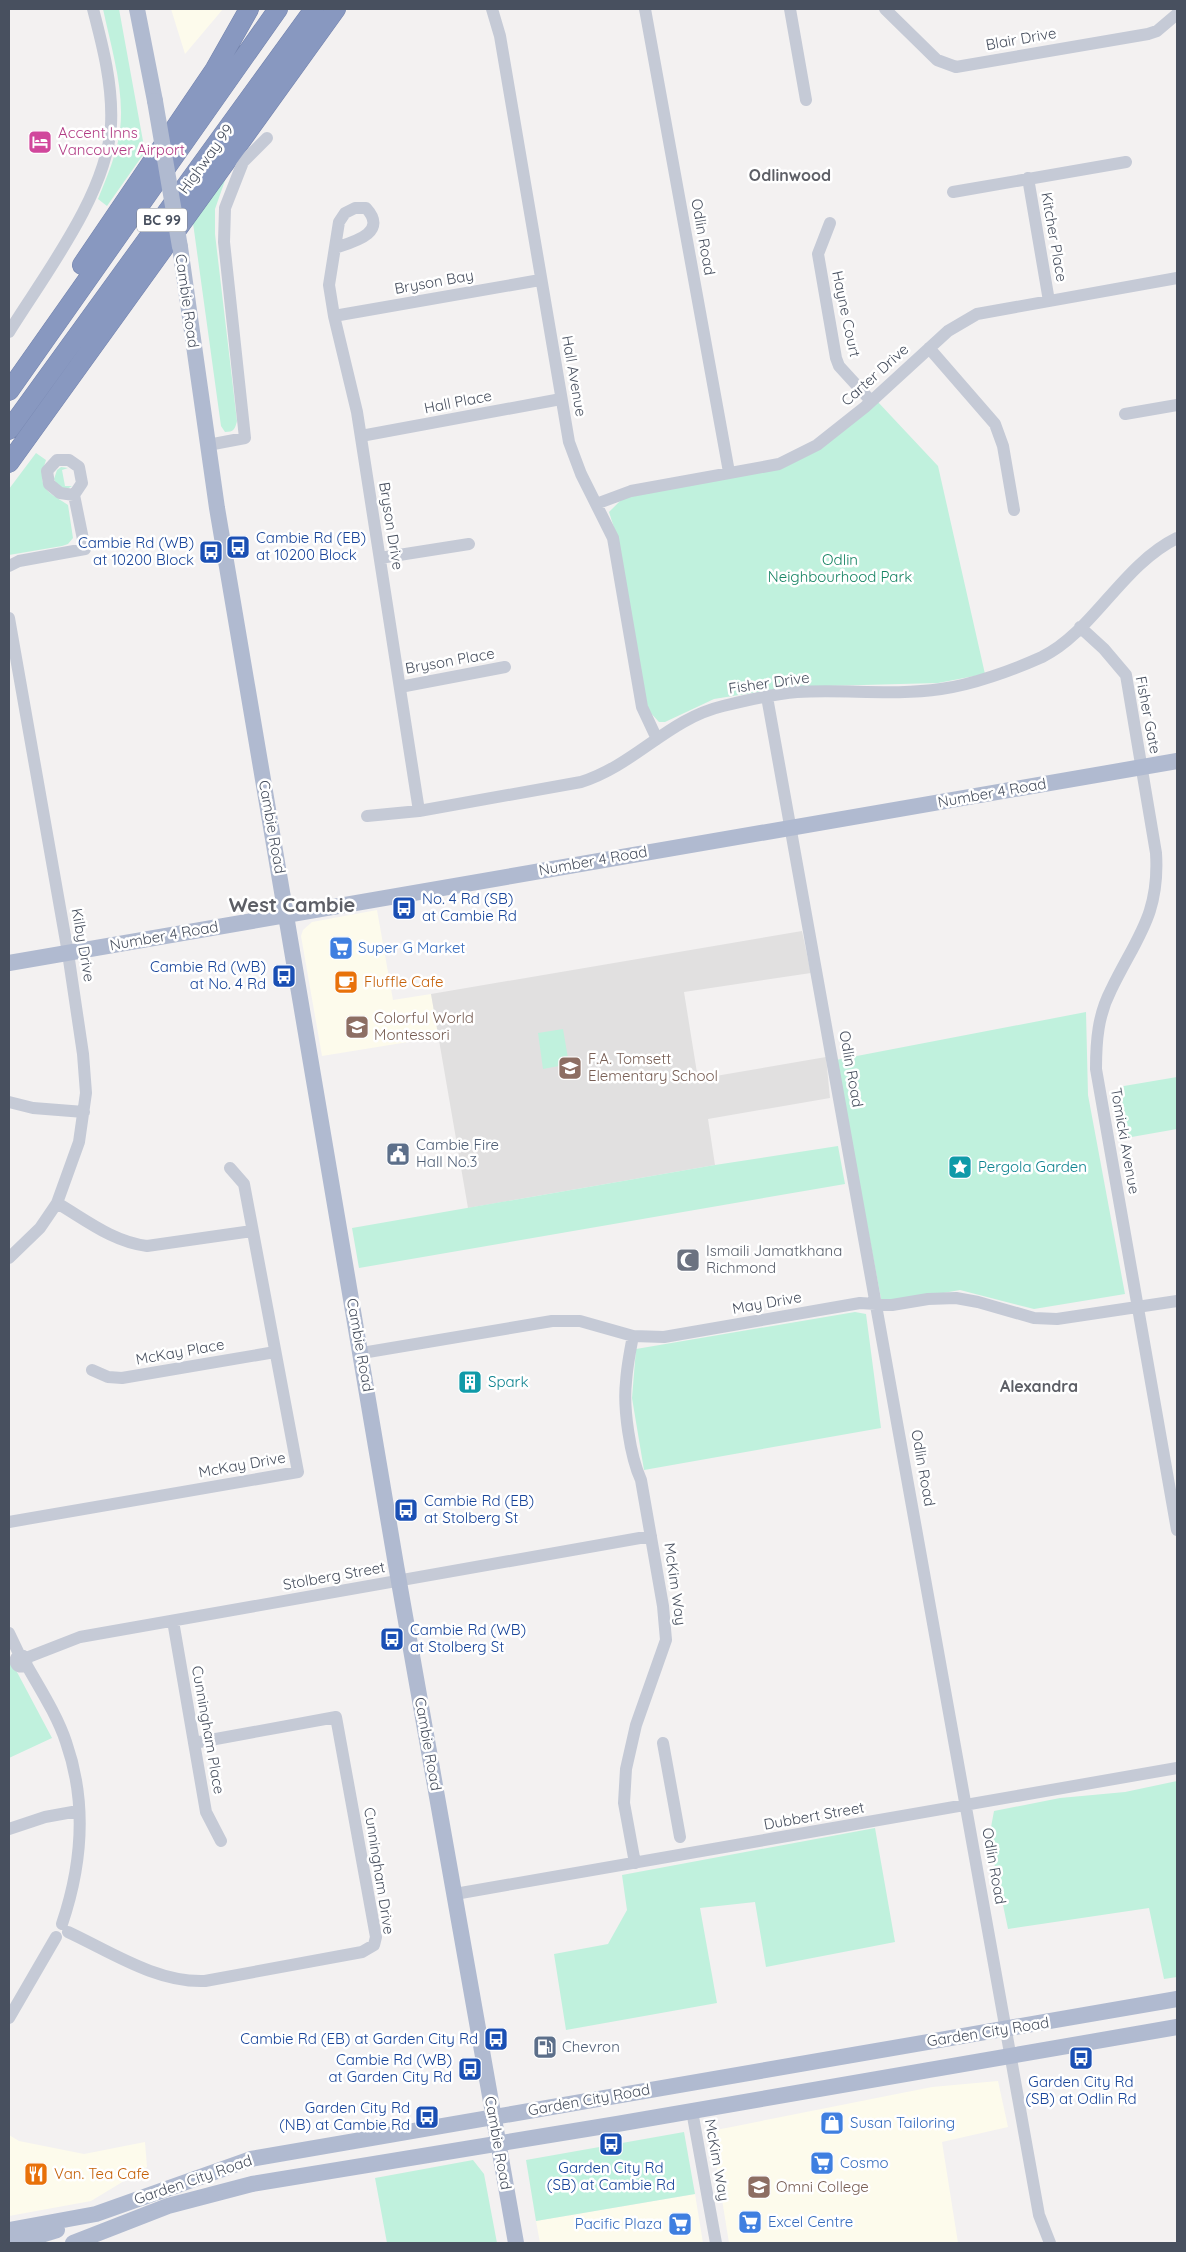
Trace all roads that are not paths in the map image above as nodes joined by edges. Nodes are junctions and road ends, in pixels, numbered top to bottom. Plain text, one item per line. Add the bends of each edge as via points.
1 (93, 9) edge
2 (137, 9) edge
3 (249, 9) edge
4 (278, 9) edge
5 (314, 9) edge
6 (336, 9) edge
7 (492, 9) edge
8 (644, 9) edge
9 (790, 9) edge
10 (885, 9) edge
11 (1177, 14) edge
12 (806, 100) dead end
13 (267, 138) dead end
14 (1126, 162) dead end
15 (1028, 178) junction
16 (953, 192) dead end
17 (830, 223) dead end
18 (335, 248) dead end
19 (1177, 278) edge
20 (540, 280) junction
21 (1049, 301) junction
22 (334, 316) junction
23 (9, 332) edge
24 (929, 348) junction
25 (9, 374) edge
26 (9, 390) edge
27 (561, 399) junction
28 (871, 401) junction
29 (1177, 405) edge
30 (1125, 414) dead end
31 (9, 430) edge
32 (361, 436) junction
33 (208, 446) junction
34 (9, 463) edge
35 (729, 472) junction
36 (74, 495) dead end
37 (596, 504) junction
38 (1014, 510) dead end
39 (1177, 538) edge
40 (469, 544) dead end
41 (380, 558) junction
42 (9, 566) edge
43 (9, 618) edge
44 (1080, 626) junction
45 (506, 667) dead end
46 (400, 687) junction
47 (767, 697) junction
48 (657, 739) junction
49 (1177, 761) edge
50 (1142, 767) junction
51 (419, 811) junction
52 (367, 816) dead end
53 (792, 827) junction
54 (287, 914) junction
55 (68, 952) junction
56 (9, 963) edge
57 (9, 1102) edge
58 (84, 1112) junction
59 (230, 1168) dead end
60 (57, 1202) junction
61 (252, 1231) junction
62 (9, 1258) edge
63 (1177, 1301) edge
64 (877, 1305) junction
65 (1138, 1308) junction
66 (633, 1336) junction
67 (275, 1352) junction
68 (362, 1353) junction
69 (92, 1370) dead end
70 (9, 1522) edge
71 (1177, 1530) edge
72 (651, 1536) junction
73 (399, 1580) junction
74 (173, 1621) junction
75 (9, 1633) edge
76 (24, 1659) junction
77 (194, 1743) junction
78 (663, 1743) dead end
79 (1177, 1768) edge
80 (967, 1806) junction
81 (78, 1811) junction
82 (9, 1829) edge
83 (680, 1838) dead end
84 (221, 1841) dead end
85 (635, 1863) junction
86 (455, 1894) junction
87 (62, 1931) junction
88 (1177, 1999) edge
89 (9, 2018) edge
90 (1177, 2027) edge
91 (1007, 2029) junction
92 (1012, 2056) junction
93 (692, 2111) junction
94 (494, 2116) junction
95 (498, 2143) junction
96 (96, 2214) junction
97 (9, 2230) edge
98 (15, 2243) edge
99 (73, 2243) edge
100 (516, 2243) edge
101 (716, 2243) edge
102 (1050, 2243) edge

1 - 23 street via 109,80 108,146 80,217
2 - 33 main road, Cambie Road, bridge via 180,247
3 - 25 highway via 204,85
4 - 26 highway, Highway 99 / BC 99
5 - 31 highway, Highway 99 / BC 99
6 - 34 highway
7 - 20 street, Hall Avenue via 500,36
8 - 35 street, Odlin Road
9 - 12 street
10 - 11 street, Blair Drive via 937,60 956,67 1148,34
13 - 33 street via 243,162 225,208 224,242 245,438
14 - 15 street, Kitcher Place
15 - 16 street, Kitcher Place
15 - 21 street, Kitcher Place
17 - 28 street, Hayne Court via 818,254 836,358 839,366
18 - 22 street, Bryson Drive via 330,285
19 - 21 street, Carter Drive
20 - 22 street, Bryson Bay
20 - 27 street, Hall Avenue
21 - 24 street, Carter Drive via 977,314 948,331
22 - 32 street, Bryson Drive
24 - 28 street, Carter Drive
24 - 38 street via 995,424 1003,446
27 - 32 street, Hall Place
27 - 37 street, Hall Avenue via 569,442
28 - 35 street, Carter Drive via 810,449 779,464
29 - 30 street
32 - 41 street, Bryson Drive
33 - 54 main road, Cambie Road
35 - 37 street, Carter Drive via 630,491
36 - 42 street via 85,549 19,561
37 - 48 street, Hall Avenue via 613,538 642,707
39 - 44 street, Fisher Drive via 1141,562
40 - 41 street
41 - 46 street, Bryson Drive
43 - 55 street, Kilby Drive
44 - 47 street, Fisher Drive via 1052,652 955,687 918,692 798,692
44 - 50 street, Fisher Gate via 1126,675
45 - 46 street, Bryson Place
46 - 51 street, Bryson Drive
47 - 48 street, Fisher Drive via 711,709
47 - 53 street, Odlin Road
48 - 51 street, Fisher Drive via 624,764 581,782
49 - 50 main road, Number 4 Road
50 - 53 main road, Number 4 Road
50 - 65 street, Tomicki Avenue via 1156,853 1156,894 1141,937 1110,990 1096,1039 1096,1069
51 - 52 street, Fisher Drive
53 - 54 main road, Number 4 Road
53 - 64 street, Odlin Road
54 - 55 main road, Number 4 Road
54 - 68 main road, Cambie Road
55 - 56 main road, Number 4 Road
55 - 58 street, Kilby Drive via 85,1070
57 - 58 street via 32,1108
58 - 60 street, Kilby Drive via 75,1156
59 - 61 street, McKay Drive via 244,1184
60 - 61 street via 99,1229 132,1244 147,1246
60 - 62 street, Kilby Drive via 40,1228
61 - 67 street, McKay Drive
63 - 65 street, May Drive
64 - 65 street, May Drive via 956,1298 1034,1318 1057,1319
64 - 66 street, May Drive via 860,1304 664,1337
64 - 80 street, Odlin Road
65 - 71 street, Tomicki Avenue
66 - 68 street, May Drive via 580,1321 552,1321
66 - 72 street, McKim Way via 626,1407
67 - 69 street, McKay Place via 122,1378 108,1377
67 - 70 street, McKay Drive via 298,1472
68 - 73 main road, Cambie Road
72 - 73 street, Stolberg Street
72 - 85 street, McKim Way via 666,1640 636,1725 626,1769 624,1803
73 - 74 street, Stolberg Street
73 - 86 main road, Cambie Road
74 - 76 street, Stolberg Street via 80,1637
74 - 77 street, Cunningham Place
75 - 76 street
76 - 81 street via 66,1741 74,1771
77 - 84 street, Cunningham Place via 206,1812
77 - 87 street, Cunningham Drive via 336,1717 376,1936 374,1945 362,1952 189,1982 166,1977
78 - 83 street
79 - 80 street, Dubbert Street
80 - 85 street, Dubbert Street
80 - 91 street, Odlin Road
81 - 82 street via 45,1816
81 - 87 street via 77,1870
85 - 86 street, Dubbert Street
86 - 94 main road, Cambie Road
87 - 89 street
88 - 91 main road, Garden City Road
90 - 92 main road, Garden City Road
91 - 92 street, Odlin Road
91 - 94 main road, Garden City Road
92 - 93 main road, Garden City Road
92 - 102 street, Odlin Road via 1039,2215
93 - 95 main road, Garden City Road
93 - 101 street, McKim Way
94 - 95 main road, Cambie Road
94 - 96 main road, Garden City Road via 250,2159
95 - 99 main road, Garden City Road via 252,2184 168,2206
95 - 100 main road, Cambie Road
96 - 97 main road, Garden City Road
96 - 98 main road

